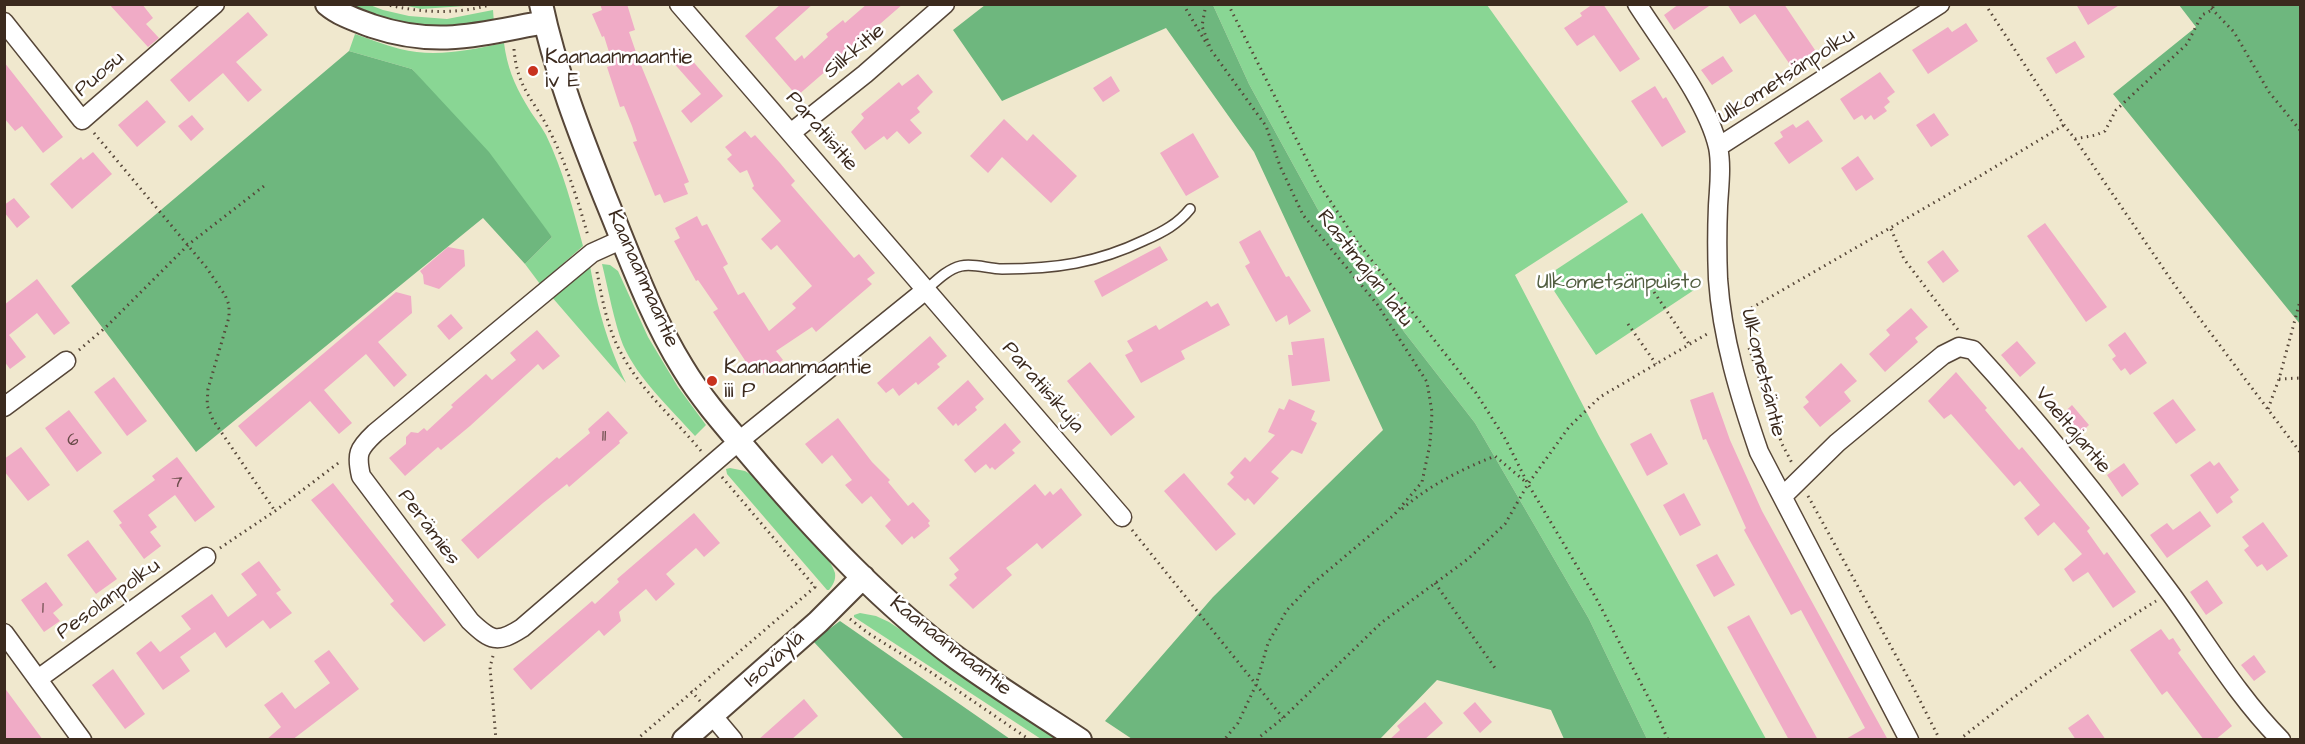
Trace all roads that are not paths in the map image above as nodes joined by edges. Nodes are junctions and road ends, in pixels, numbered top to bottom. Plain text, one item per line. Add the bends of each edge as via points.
1 (216, 4) edge
2 (327, 4) edge
3 (680, 4) edge
4 (945, 4) edge
5 (1637, 4) edge
6 (1940, 4) edge
7 (543, 13) edge
8 (4, 22) edge
9 (792, 132) junction
10 (1718, 147) junction
11 (1190, 209) dead end
12 (623, 239) junction
13 (927, 289) junction
14 (66, 361) road end
15 (4, 407) edge
16 (739, 441) junction
17 (1783, 496) junction
18 (1122, 517) road end
19 (206, 557) road end
20 (863, 577) junction
21 (4, 633) edge
22 (38, 679) junction
23 (712, 716) junction
24 (82, 740) edge
25 (684, 740) edge
26 (733, 740) edge
27 (1080, 740) edge
28 (1909, 740) edge
29 (2281, 740) edge

1 - 8 street, Puosu via 82,120
2 - 7 street, Kaanaanmaantie via 352,19 400,35 447,39 509,28
3 - 9 street, Paratiisitie
4 - 9 street, Silkkitie
5 - 10 street, Ulkometsäntie via 1708,118
6 - 10 street, Ulkometsänpolku
7 - 12 street, Kaanaanmaantie via 583,141
9 - 13 street, Paratiisitie
10 - 17 street, Ulkometsäntie via 1718,280 1724,325 1759,452
11 - 13 lane via 1160,233 1116,254 1037,268 964,265
12 - 16 street, Kaanaanmaantie via 646,298 676,356
12 - 16 street, Perämies via 592,253 375,433 362,445 357,458 361,476 470,621 485,636 496,640 522,628
13 - 16 street
13 - 18 street, Paratiisikuja
14 - 15 street
16 - 20 street, Kaanaanmaantie via 795,507
17 - 28 street, Ulkometsäntie
17 - 29 street, Vaeltajantie via 1837,443 1934,363 1959,347 1972,350 2061,450
19 - 22 street, Pesolanpolku
20 - 23 street, Isoväylä
20 - 27 street, Kaanaanmaantie via 957,658
21 - 22 street
22 - 24 street
23 - 25 street, Isoväylä
23 - 26 street

